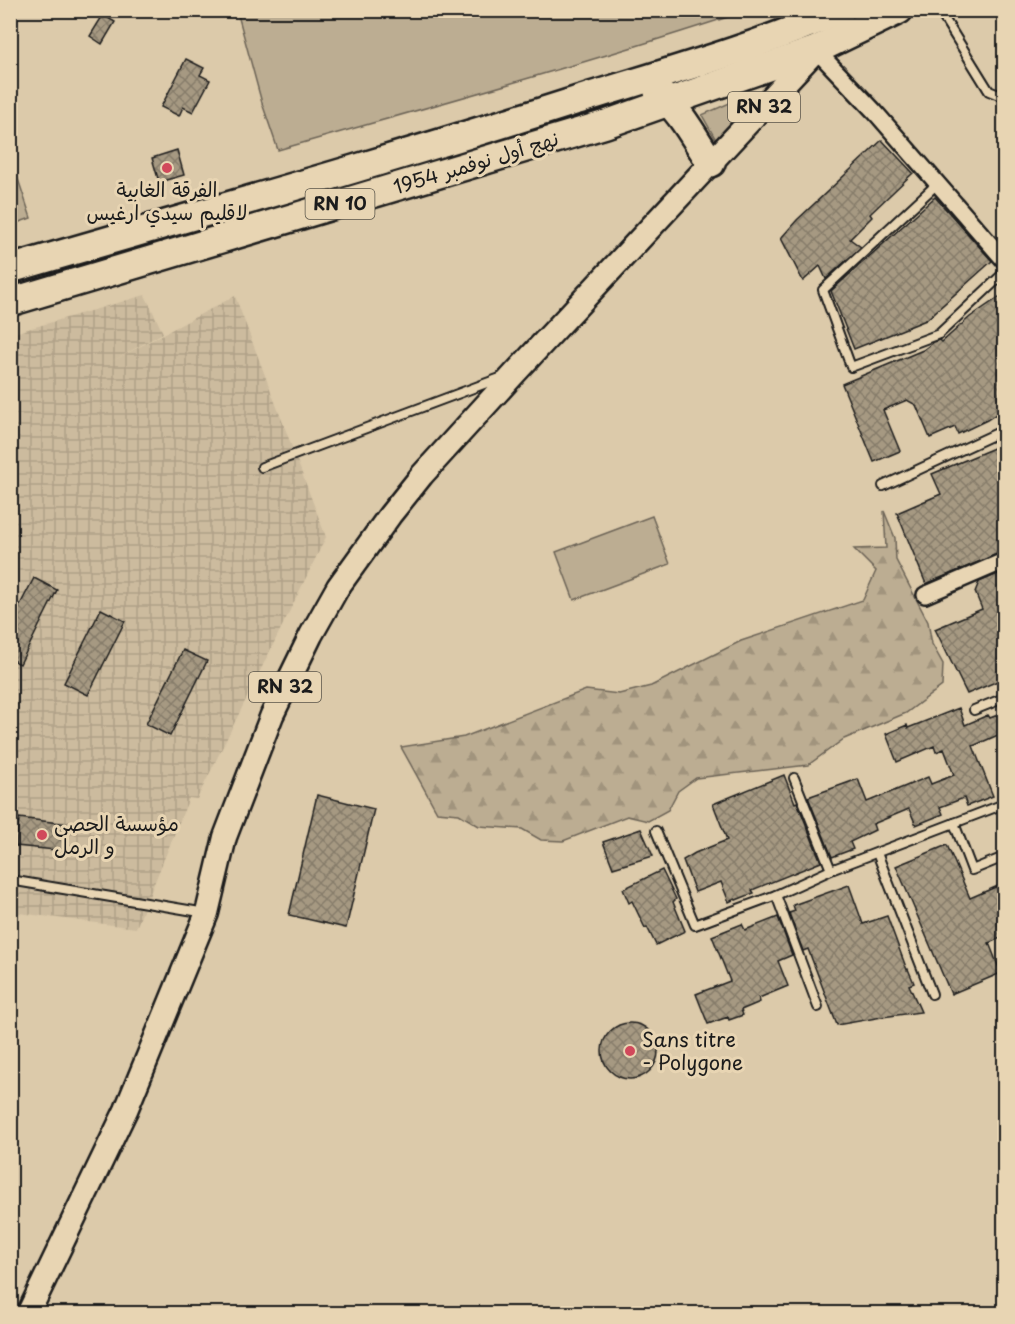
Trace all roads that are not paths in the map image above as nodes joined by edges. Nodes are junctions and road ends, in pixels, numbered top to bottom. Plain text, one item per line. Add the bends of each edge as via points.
1 (899, 10) edge
2 (939, 10) edge
3 (839, 11) edge
4 (816, 50) junction
5 (639, 81) junction
6 (1005, 97) edge
7 (669, 102) junction
8 (633, 115) junction
9 (705, 154) junction
10 (937, 184) junction
11 (1005, 260) edge
12 (10, 269) edge
13 (1005, 273) edge
14 (10, 303) edge
15 (515, 373) junction
16 (1005, 430) edge
17 (262, 468) dead end
18 (883, 486) dead end
19 (1005, 561) edge
20 (925, 595) dead end
21 (1005, 698) edge
22 (974, 710) dead end
23 (794, 778) dead end
24 (1005, 804) edge
25 (954, 823) junction
26 (656, 831) dead end
27 (877, 853) junction
28 (1005, 857) edge
29 (831, 870) junction
30 (10, 880) edge
31 (776, 895) junction
32 (207, 913) junction
33 (932, 994) dead end
34 (818, 1007) dead end
35 (28, 1314) edge

1 - 4 highway, نهج أول نوفمبر 1954 / RN 10
2 - 6 lane via 989,91
3 - 4 main road, RN 32
3 - 5 highway, نهج أول نوفمبر 1954 / RN 10 via 686,68
4 - 7 highway, نهج أول نوفمبر 1954 / RN 10
4 - 9 main road, RN 32
4 - 10 street
5 - 7 highway
5 - 12 highway, نهج أول نوفمبر 1954 / RN 10
7 - 8 highway, نهج أول نوفمبر 1954 / RN 10
7 - 9 highway
8 - 9 highway via 684,134
8 - 14 highway, نهج أول نوفمبر 1954 / RN 10
9 - 15 main road, RN 32
10 - 11 street
10 - 13 lane via 822,290 851,367 939,334
15 - 17 lane
15 - 32 main road, RN 32 via 390,515 338,586 310,635 272,715 225,837
16 - 18 lane
19 - 20 street
21 - 22 lane
23 - 29 lane
24 - 25 lane
25 - 27 lane
25 - 28 lane via 972,870
26 - 31 lane via 695,925
27 - 29 lane
27 - 33 lane
29 - 31 lane
30 - 32 lane
31 - 34 lane
32 - 35 main road, RN 32 via 126,1110

